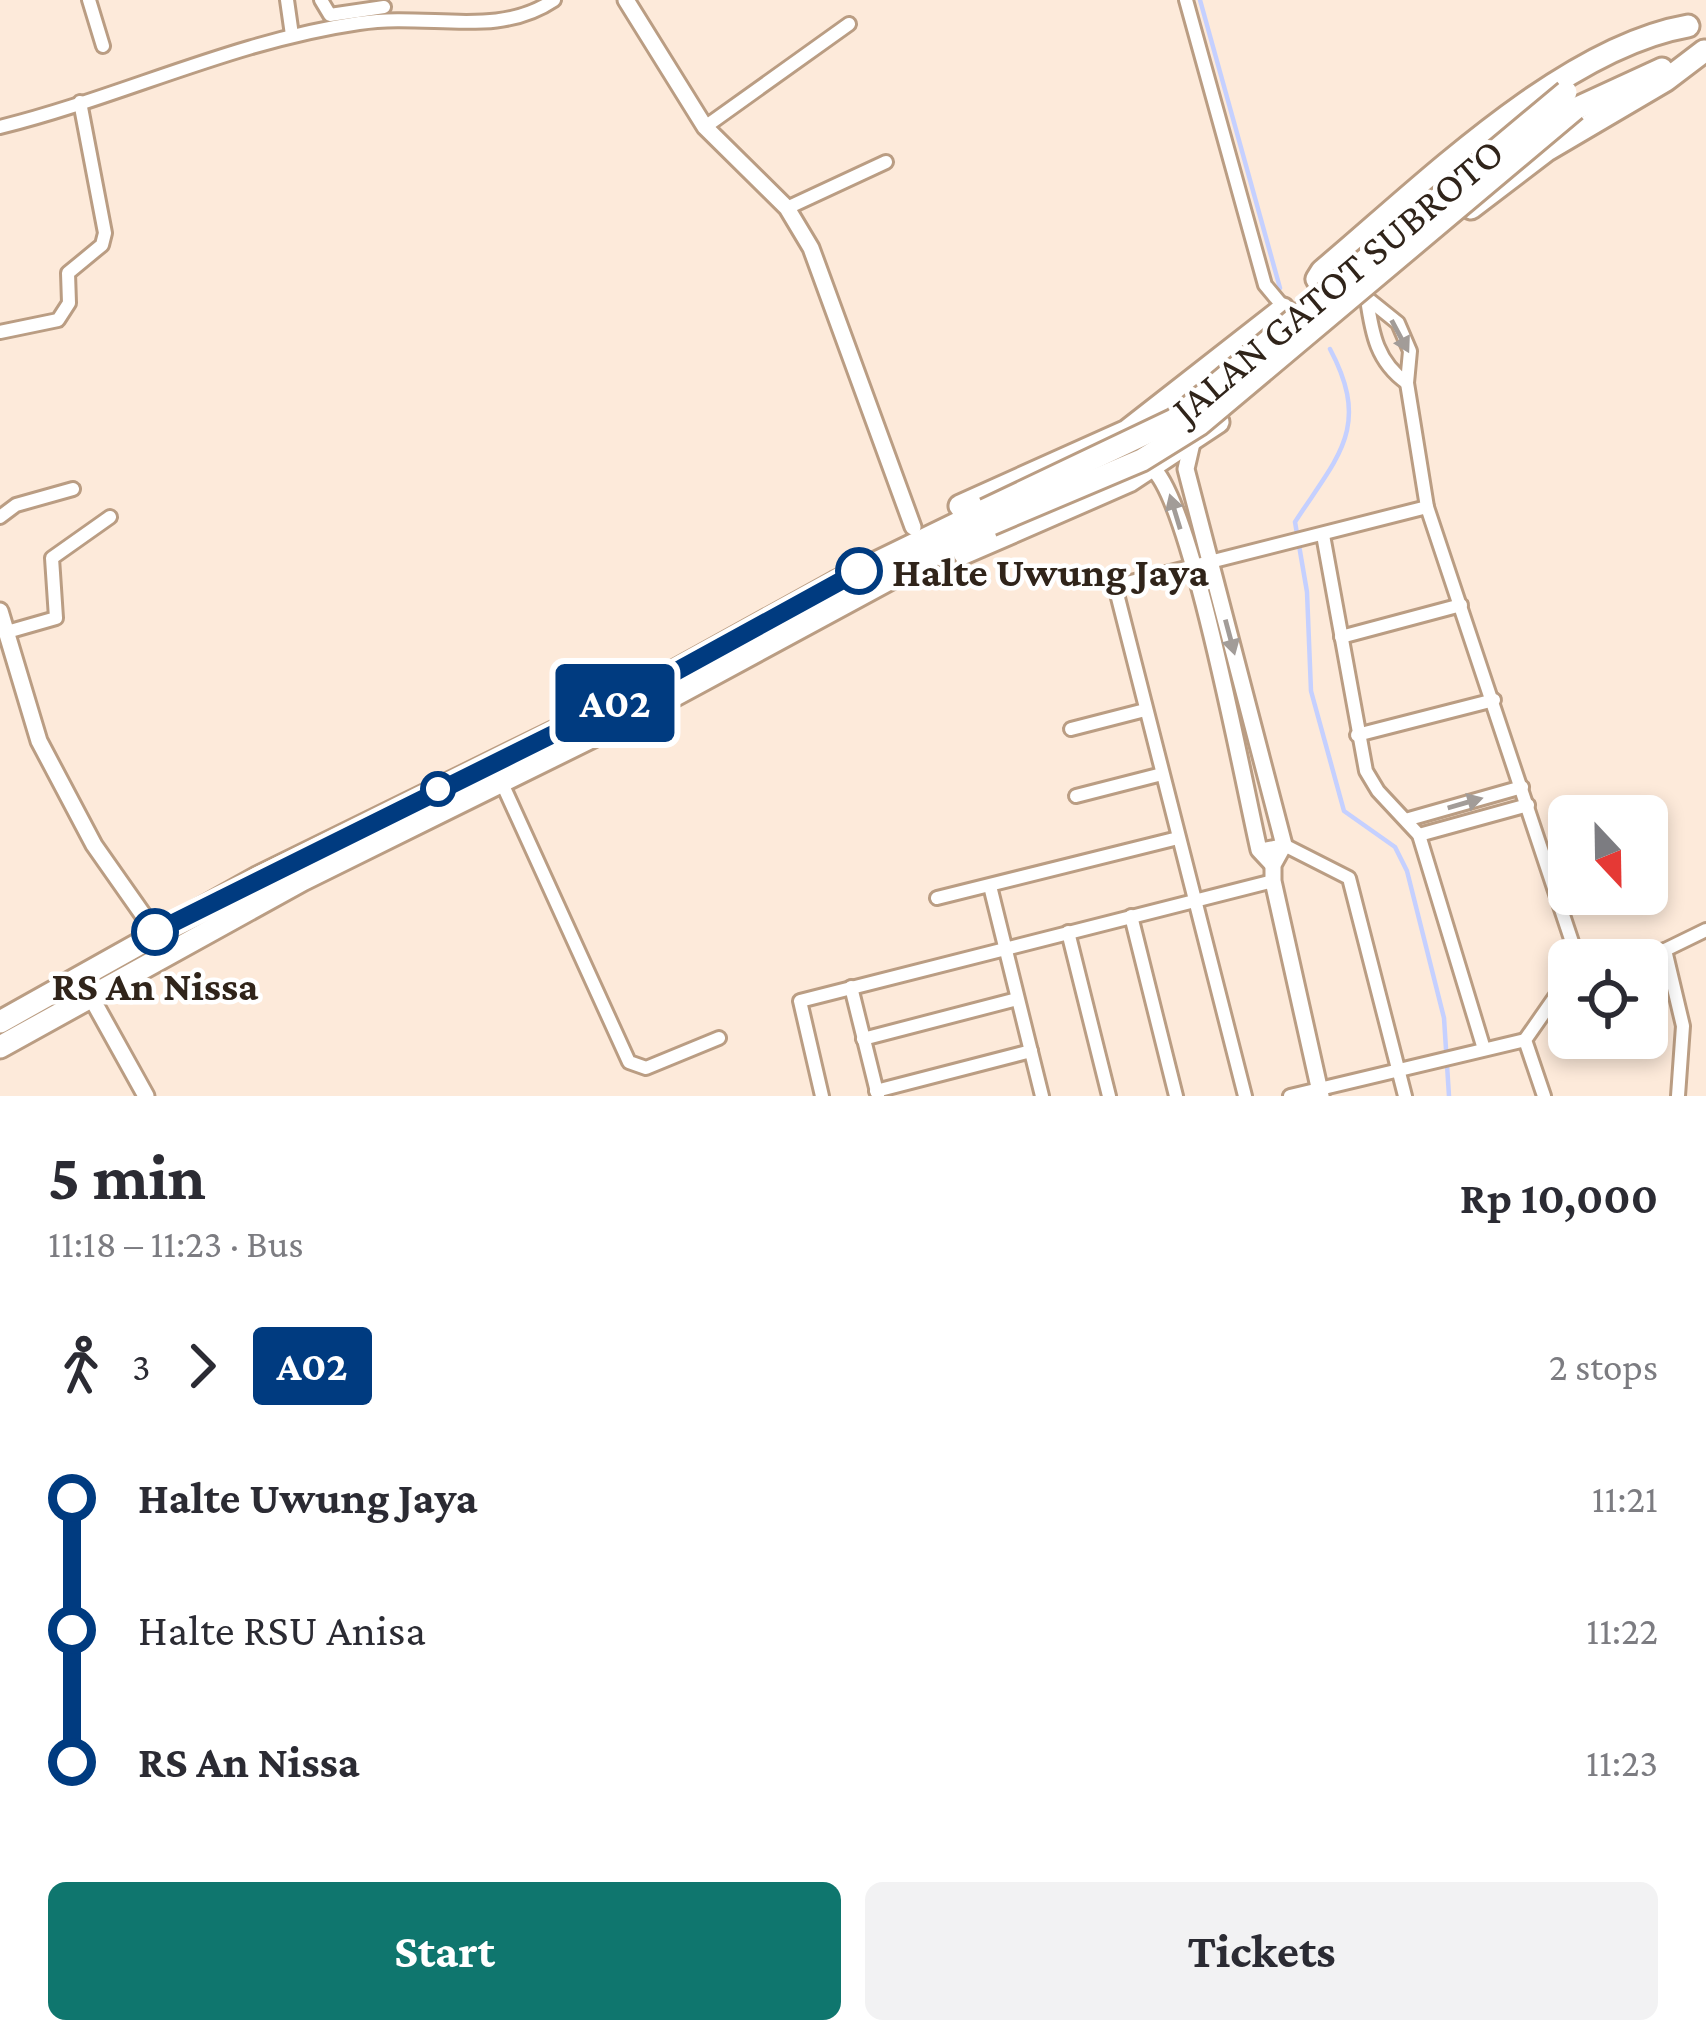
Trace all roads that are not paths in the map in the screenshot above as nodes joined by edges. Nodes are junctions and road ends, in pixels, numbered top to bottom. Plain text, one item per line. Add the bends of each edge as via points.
1 (89, 0) edge
2 (287, 0) edge
3 (321, 0) edge
4 (554, 0) edge
5 (626, 0) edge
6 (1186, 0) edge
7 (384, 9) edge
8 (1697, 22) edge
9 (849, 24) dead end
10 (292, 35) junction
11 (103, 46) dead end
12 (1705, 50) edge
13 (1570, 100) junction
14 (80, 102) junction
15 (0, 127) edge
16 (705, 127) junction
17 (886, 162) dead end
18 (787, 208) junction
19 (1328, 296) junction
20 (1366, 298) junction
21 (1283, 309) junction
22 (1306, 314) junction
23 (0, 332) edge
24 (1304, 348) junction
25 (1407, 383) junction
26 (1192, 443) junction
27 (1152, 468) junction
28 (73, 489) dead end
29 (1427, 507) junction
30 (0, 517) edge
31 (110, 517) dead end
32 (913, 527) junction
33 (1317, 536) junction
34 (1211, 565) junction
35 (886, 568) junction
36 (1193, 570) junction
37 (1461, 604) junction
38 (0, 610) edge
39 (7, 632) junction
40 (1342, 637) junction
41 (1494, 700) junction
42 (1145, 710) junction
43 (1071, 729) dead end
44 (1358, 735) junction
45 (1162, 774) junction
46 (501, 781) junction
47 (1522, 787) junction
48 (1076, 796) dead end
49 (1528, 805) junction
50 (1409, 820) junction
51 (1419, 835) junction
52 (1178, 838) junction
53 (1284, 845) junction
54 (1259, 850) junction
55 (1273, 873) junction
56 (989, 886) junction
57 (938, 898) dead end
58 (1194, 900) junction
59 (1131, 916) junction
60 (1706, 930) edge
61 (155, 932) junction
62 (1068, 932) junction
63 (1571, 939) edge
64 (1005, 948) junction
65 (1668, 949) edge
66 (170, 952) junction
67 (1668, 963) edge
68 (850, 986) junction
69 (91, 997) junction
70 (1018, 999) junction
71 (1548, 1007) edge
72 (0, 1022) edge
73 (719, 1038) dead end
74 (863, 1039) junction
75 (1525, 1040) junction
76 (0, 1047) edge
77 (1484, 1049) junction
78 (1030, 1051) junction
79 (1398, 1070) junction
80 (1320, 1092) edge
81 (877, 1093) edge
82 (146, 1096) edge
83 (822, 1096) edge
84 (1042, 1096) edge
85 (1109, 1096) edge
86 (1176, 1096) edge
87 (1245, 1096) edge
88 (1290, 1096) edge
89 (1405, 1096) edge
90 (1544, 1096) edge
91 (1678, 1096) edge

1 - 11 street
2 - 10 street
3 - 7 street via 330,15
4 - 7 street via 494,24
5 - 16 street
6 - 21 street via 1265,285
7 - 10 street
8 - 13 highway, JALAN GATOT SUBROTO
8 - 19 highway via 1637,38 1525,107 1322,271 1317,280
9 - 16 street
10 - 14 street
12 - 13 highway, JALAN GATOT SUBROTO
12 - 20 highway via 1546,150
13 - 35 highway, JALAN GATOT SUBROTO, bridge via 1174,420
14 - 15 street
14 - 23 street via 102,245 68,273 69,303 58,320
16 - 18 street
17 - 18 street
18 - 32 street via 829,290
19 - 20 street via 1349,287
19 - 22 street
20 - 24 highway
20 - 25 street via 1372,336 1388,369
20 -> 25 street via 1398,323 1410,351
21 - 22 street
21 - 32 highway via 1127,431
22 - 24 highway via 1314,326
24 - 26 highway
25 - 29 street
26 - 27 highway
26 - 34 street via 1186,469
27 - 35 highway via 933,566
36 -> 27 street via 1167,484
28 - 30 street
29 - 33 street
29 - 37 street
31 - 39 street via 52,558 56,618
32 - 35 highway
33 - 34 street
33 - 40 street
34 - 36 street
34 -> 53 street
35 - 46 highway, JALAN GATOT SUBROTO via 682,691
35 - 61 highway, JALAN GATOT SUBROTO
36 - 42 street via 1114,586
36 - 54 street
37 - 40 street
37 - 41 street
38 - 39 street
39 - 61 street via 46,757
40 - 44 street
41 - 44 street
41 - 47 street
42 - 43 street
42 - 45 street
44 - 50 street via 1378,791
45 - 48 street
45 - 52 street
46 - 66 highway, JALAN GATOT SUBROTO
46 - 73 street via 629,1062 646,1068
47 - 49 street
50 -> 47 street
49 - 51 street
49 - 63 street
50 - 51 street
51 - 77 street
52 - 56 street
52 - 58 street
53 - 54 street
53 - 55 street
53 - 79 street via 1348,878
54 - 55 street
55 - 58 street
55 - 80 street
56 - 57 street
56 - 64 street
58 - 59 street
58 - 87 street
59 - 62 street
59 - 86 street
60 - 65 street
61 - 66 street
61 - 72 highway, JALAN GATOT SUBROTO
62 - 64 street
62 - 85 street
64 - 68 street
64 - 70 street
66 - 69 highway, JALAN GATOT SUBROTO
67 - 91 street via 1683,1026
68 - 74 street
68 - 83 street via 799,1002
69 - 76 highway, JALAN GATOT SUBROTO
69 - 82 street
70 - 74 street
70 - 78 street
71 - 75 street
74 - 81 street
75 - 77 street
75 - 90 street
77 - 79 street
78 - 81 street
78 - 84 street
79 - 80 street
79 - 89 street
80 - 88 street

